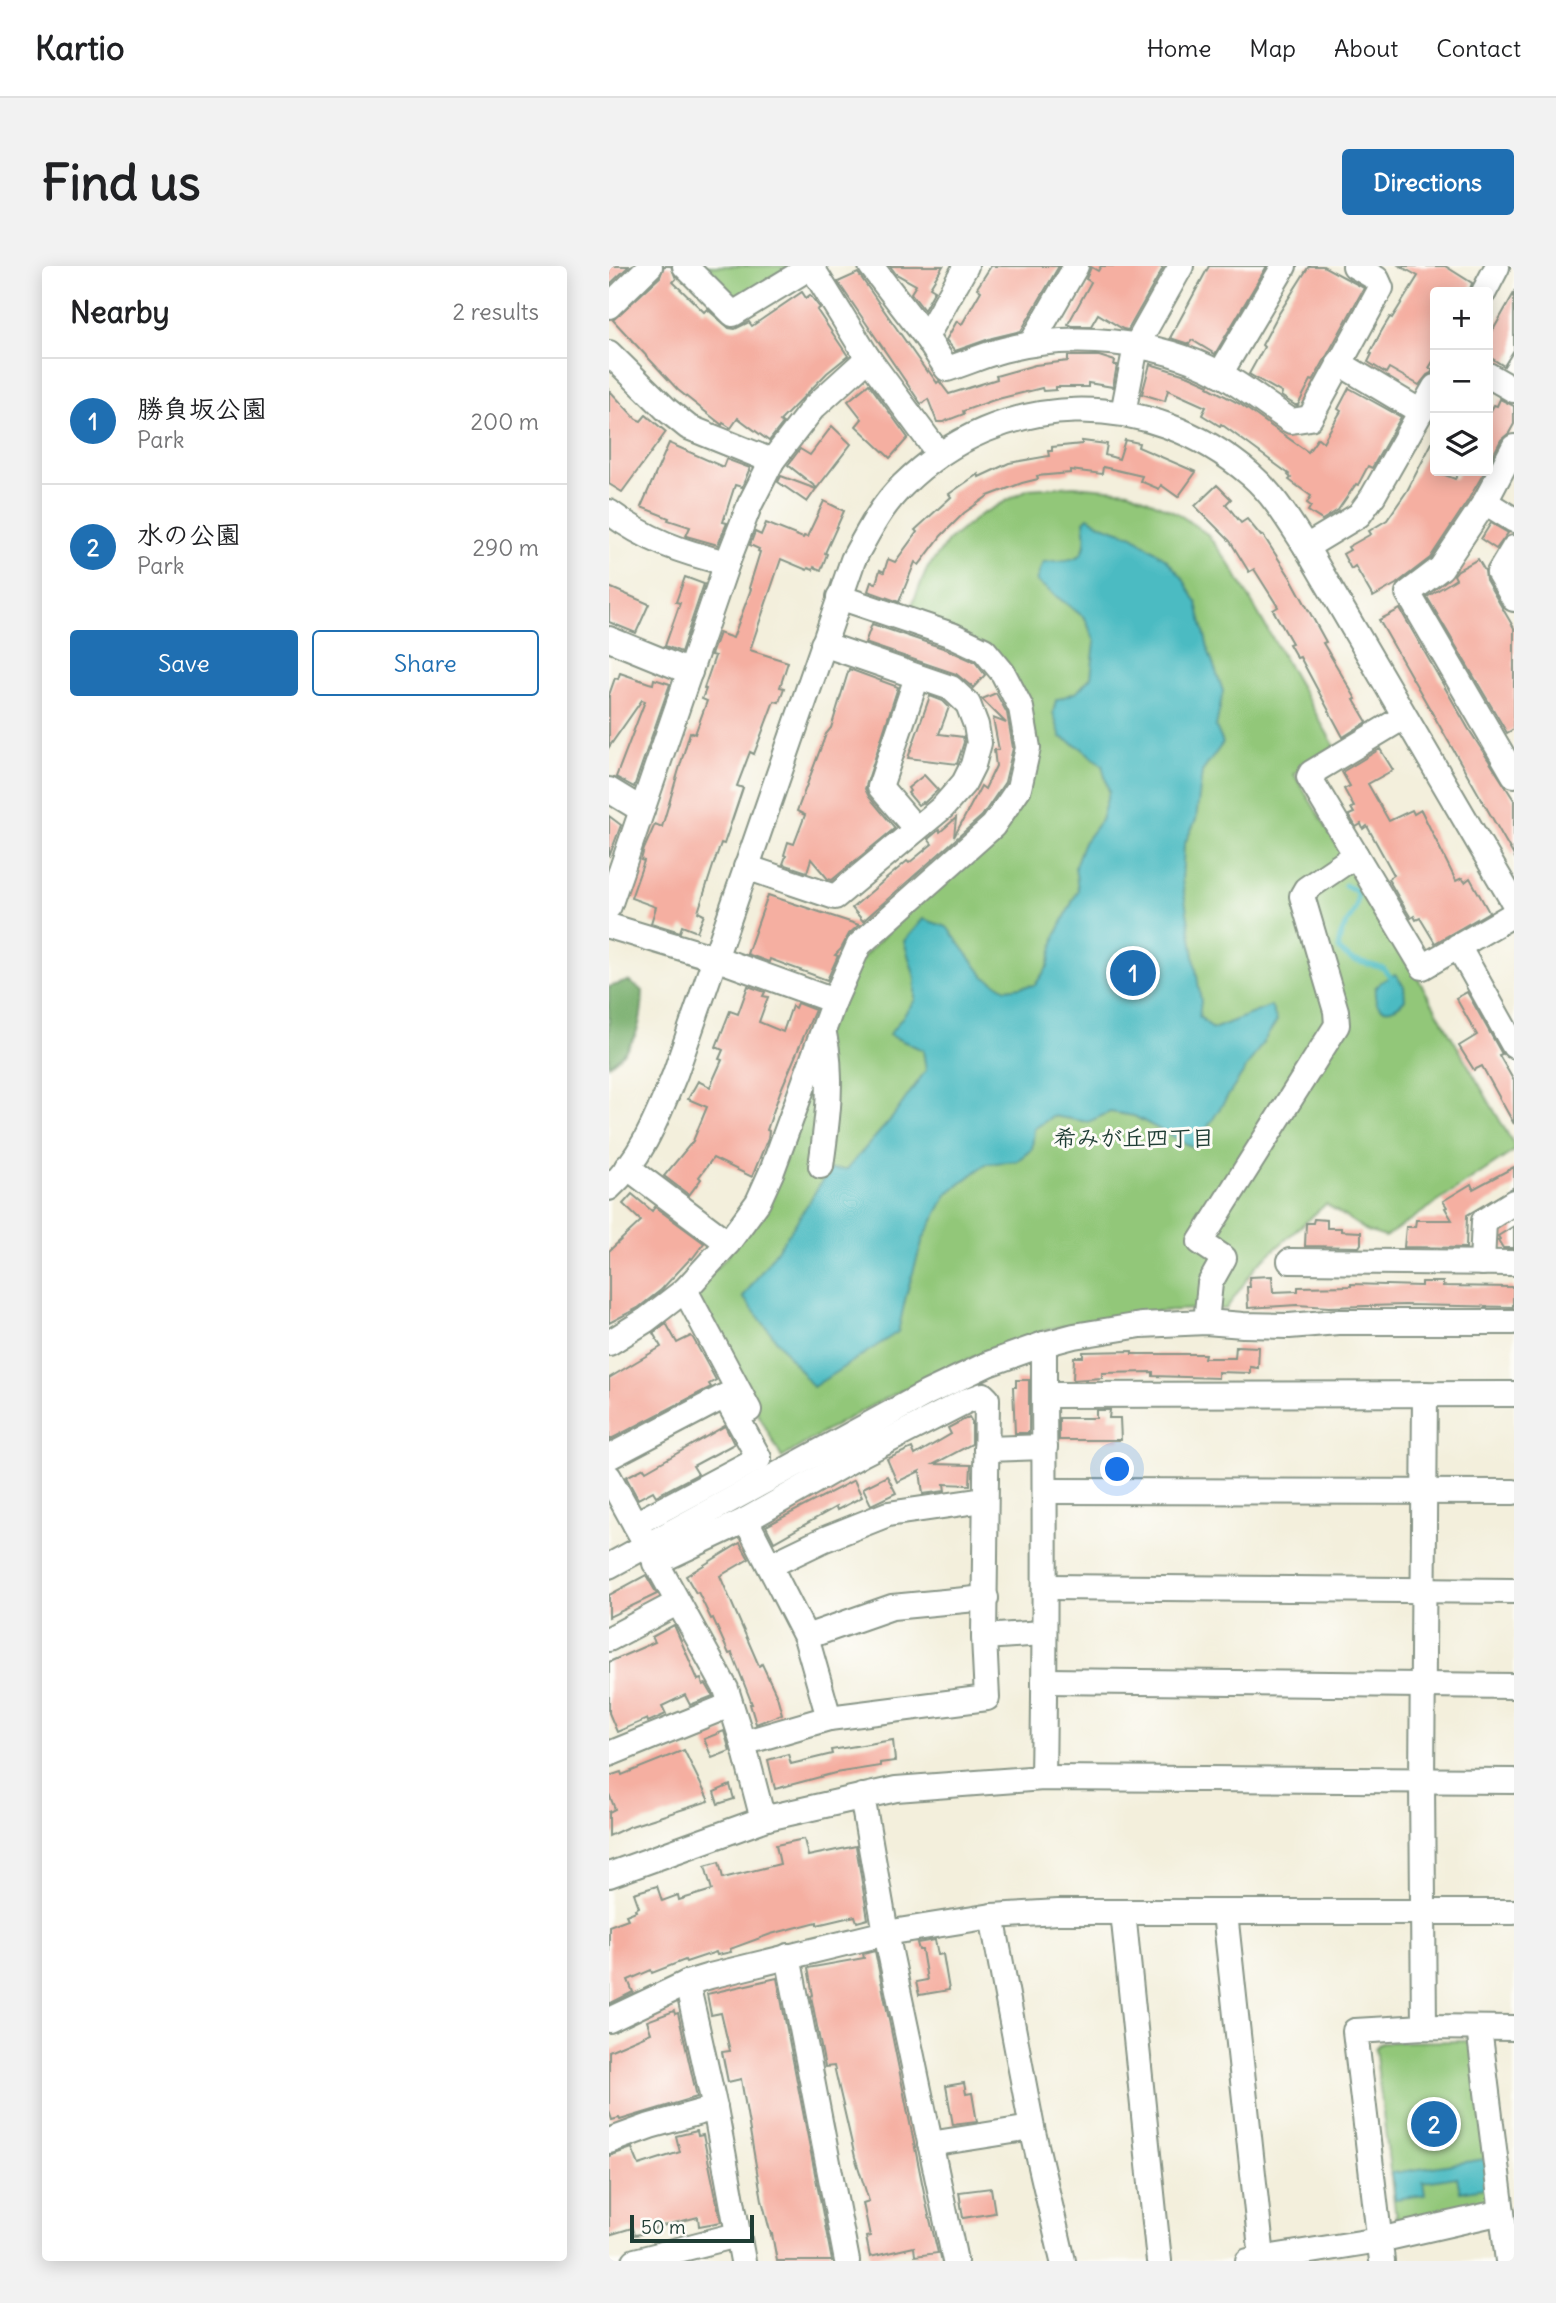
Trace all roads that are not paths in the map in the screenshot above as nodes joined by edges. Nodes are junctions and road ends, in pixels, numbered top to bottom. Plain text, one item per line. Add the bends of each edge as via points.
1 (650, 266) edge
2 (685, 266) edge
3 (811, 266) edge
4 (871, 266) edge
5 (966, 266) edge
6 (1076, 266) edge
7 (1181, 266) edge
8 (1284, 266) edge
9 (1355, 266) edge
10 (1502, 270) edge
11 (1488, 287) edge
12 (609, 306) edge
13 (926, 337) junction
14 (1031, 344) junction
15 (1136, 346) junction
16 (609, 353) edge
17 (868, 358) junction
18 (1339, 363) junction
19 (1220, 374) junction
20 (1493, 379) edge
21 (1514, 390) edge
22 (1430, 397) edge
23 (1422, 412) junction
24 (1123, 413) junction
25 (1514, 447) edge
26 (939, 454) junction
27 (772, 461) junction
28 (1485, 502) junction
29 (609, 512) edge
30 (1514, 520) edge
31 (1305, 547) junction
32 (1514, 548) edge
33 (727, 563) junction
34 (839, 597) junction
35 (1514, 599) edge
36 (609, 639) edge
37 (824, 644) junction
38 (689, 672) junction
39 (917, 677) junction
40 (1404, 717) junction
41 (1508, 749) edge
42 (1514, 775) edge
43 (609, 790) edge
44 (642, 810) junction
45 (916, 829) junction
46 (1356, 855) junction
47 (746, 867) junction
48 (1514, 903) edge
49 (609, 906) edge
50 (1514, 914) edge
51 (609, 926) edge
52 (1458, 946) junction
53 (715, 958) junction
54 (834, 1001) junction
55 (823, 1030) junction
56 (1514, 1046) edge
57 (821, 1166) dead end
58 (627, 1167) junction
59 (609, 1188) edge
60 (1514, 1202) edge
61 (728, 1243) junction
62 (1290, 1261) dead end
63 (1482, 1263) junction
64 (1514, 1264) edge
65 (685, 1290) junction
66 (1206, 1322) junction
67 (1514, 1322) edge
68 (609, 1343) edge
69 (1044, 1343) junction
70 (1425, 1394) junction
71 (1514, 1394) edge
72 (1044, 1395) junction
73 (1045, 1447) junction
74 (986, 1449) junction
75 (609, 1457) edge
76 (782, 1472) junction
77 (609, 1477) edge
78 (1046, 1492) junction
79 (1425, 1492) junction
80 (1514, 1492) edge
81 (984, 1500) junction
82 (746, 1520) junction
83 (645, 1544) junction
84 (771, 1565) junction
85 (609, 1566) edge
86 (1046, 1587) junction
87 (1424, 1590) junction
88 (1514, 1591) edge
89 (986, 1598) junction
90 (677, 1603) junction
91 (1043, 1633) junction
92 (806, 1637) junction
93 (984, 1637) junction
94 (609, 1639) edge
95 (1044, 1681) junction
96 (1424, 1686) junction
97 (1514, 1686) edge
98 (730, 1705) junction
99 (829, 1718) junction
100 (743, 1743) junction
101 (609, 1754) edge
102 (1043, 1778) junction
103 (1514, 1781) edge
104 (1422, 1782) junction
105 (862, 1796) junction
106 (767, 1818) junction
107 (609, 1875) edge
108 (1423, 1911) junction
109 (1123, 1912) junction
110 (1514, 1912) edge
111 (1225, 1913) junction
112 (992, 1916) junction
113 (886, 1933) junction
114 (788, 1956) junction
115 (687, 1983) junction
116 (609, 2020) edge
117 (1424, 2027) junction
118 (1479, 2028) junction
119 (1514, 2028) edge
120 (715, 2108) junction
121 (1032, 2128) junction
122 (609, 2141) edge
123 (930, 2144) junction
124 (1502, 2212) junction
125 (737, 2235) junction
126 (1381, 2251) edge
127 (1255, 2260) edge
128 (635, 2261) edge
129 (743, 2261) edge
130 (847, 2261) edge
131 (955, 2261) edge
132 (1063, 2261) edge
133 (1159, 2261) edge
134 (1508, 2261) edge

1 - 12 street
2 - 3 street via 733,314
3 - 17 street
4 - 13 street
5 - 13 street
6 - 14 street
7 - 15 street
8 - 19 street
9 - 18 street via 1377,279 1381,288
10 - 11 street
13 - 14 street via 947,369
14 - 15 street via 1065,341
15 - 19 street via 1175,355
15 - 24 street
16 - 27 street via 688,427
17 - 26 street
17 - 27 street via 813,408
18 - 19 street via 1310,418 1291,421
18 - 23 street
20 - 21 street
22 - 23 street
23 - 31 street via 1359,515
24 - 26 street via 1050,411 986,429
24 - 31 street via 1181,430 1230,458 1271,495
25 - 28 street
26 - 34 street via 902,485 883,509 853,560
27 - 33 street
28 - 30 street
28 - 41 street via 1441,568 1408,593
29 - 33 street via 653,540
31 - 40 street
32 - 35 street via 1499,573
33 - 38 street
34 - 37 street
34 - 54 street via 984,650 1003,673 1021,708 1027,748 1019,788 993,826 859,945
36 - 38 street
37 - 39 street
37 - 47 street
38 - 44 street
39 - 45 street via 880,787
39 - 45 street via 951,688 968,704 979,743 964,783
40 - 46 street via 1345,750 1309,777
40 - 48 street
41 - 42 street
43 - 44 street
44 - 49 street
45 - 47 street via 835,897
46 - 52 street via 1423,967
46 - 66 street via 1302,896 1336,1011 1336,1025 1200,1242 1224,1258 1210,1283
47 - 53 street
50 - 52 street
51 - 53 street
52 - 56 street
53 - 54 street
53 - 58 street via 652,1130
54 - 55 street
55 - 57 street via 829,1055
55 - 61 street via 772,1171 758,1202
58 - 59 street
58 - 61 street
60 - 63 street via 1484,1221
61 - 65 street
62 - 63 street
63 - 64 street
65 - 68 street
65 - 76 street
66 - 67 street via 1277,1326
66 - 69 street via 1141,1325
69 - 72 street
69 - 76 street via 927,1393
70 - 71 street
70 - 72 street
70 - 79 street
72 - 73 street
73 - 74 street
73 - 78 street
74 - 81 street
74 - 82 street via 987,1399 983,1395 862,1454
75 - 83 street via 725,1396 759,1458
76 - 83 street
77 - 83 street
78 - 79 street
78 - 86 street
79 - 80 street
79 - 87 street
81 - 84 street via 888,1514
81 - 89 street
82 - 83 street
82 - 84 street
83 - 85 street
83 - 90 street
84 - 92 street
86 - 87 street
86 - 91 street
87 - 88 street
87 - 96 street
89 - 92 street via 892,1607
89 - 93 street
90 - 94 street
90 - 98 street via 726,1689
91 - 93 street
91 - 95 street
92 - 99 street
93 - 99 street via 987,1699
95 - 96 street
95 - 102 street
96 - 97 street
96 - 104 street
98 - 100 street
98 - 101 street
99 - 100 street
100 - 106 street via 760,1808
102 - 104 street
102 - 105 street via 896,1789
103 - 104 street
104 - 108 street
105 - 106 street
105 - 113 street
106 - 107 street
108 - 110 street
108 - 111 street
108 - 117 street
109 - 111 street
109 - 112 street
109 - 133 street
111 - 127 street
112 - 113 street
112 - 121 street
113 - 114 street
113 - 123 street
114 - 115 street
114 - 130 street
115 - 116 street
115 - 120 street
117 - 118 street
117 - 126 street via 1355,2031
118 - 119 street
118 - 124 street
120 - 122 street
120 - 125 street
121 - 123 street
121 - 132 street
123 - 131 street
124 - 126 street
124 - 134 street
125 - 128 street
125 - 129 street
126 - 127 street

